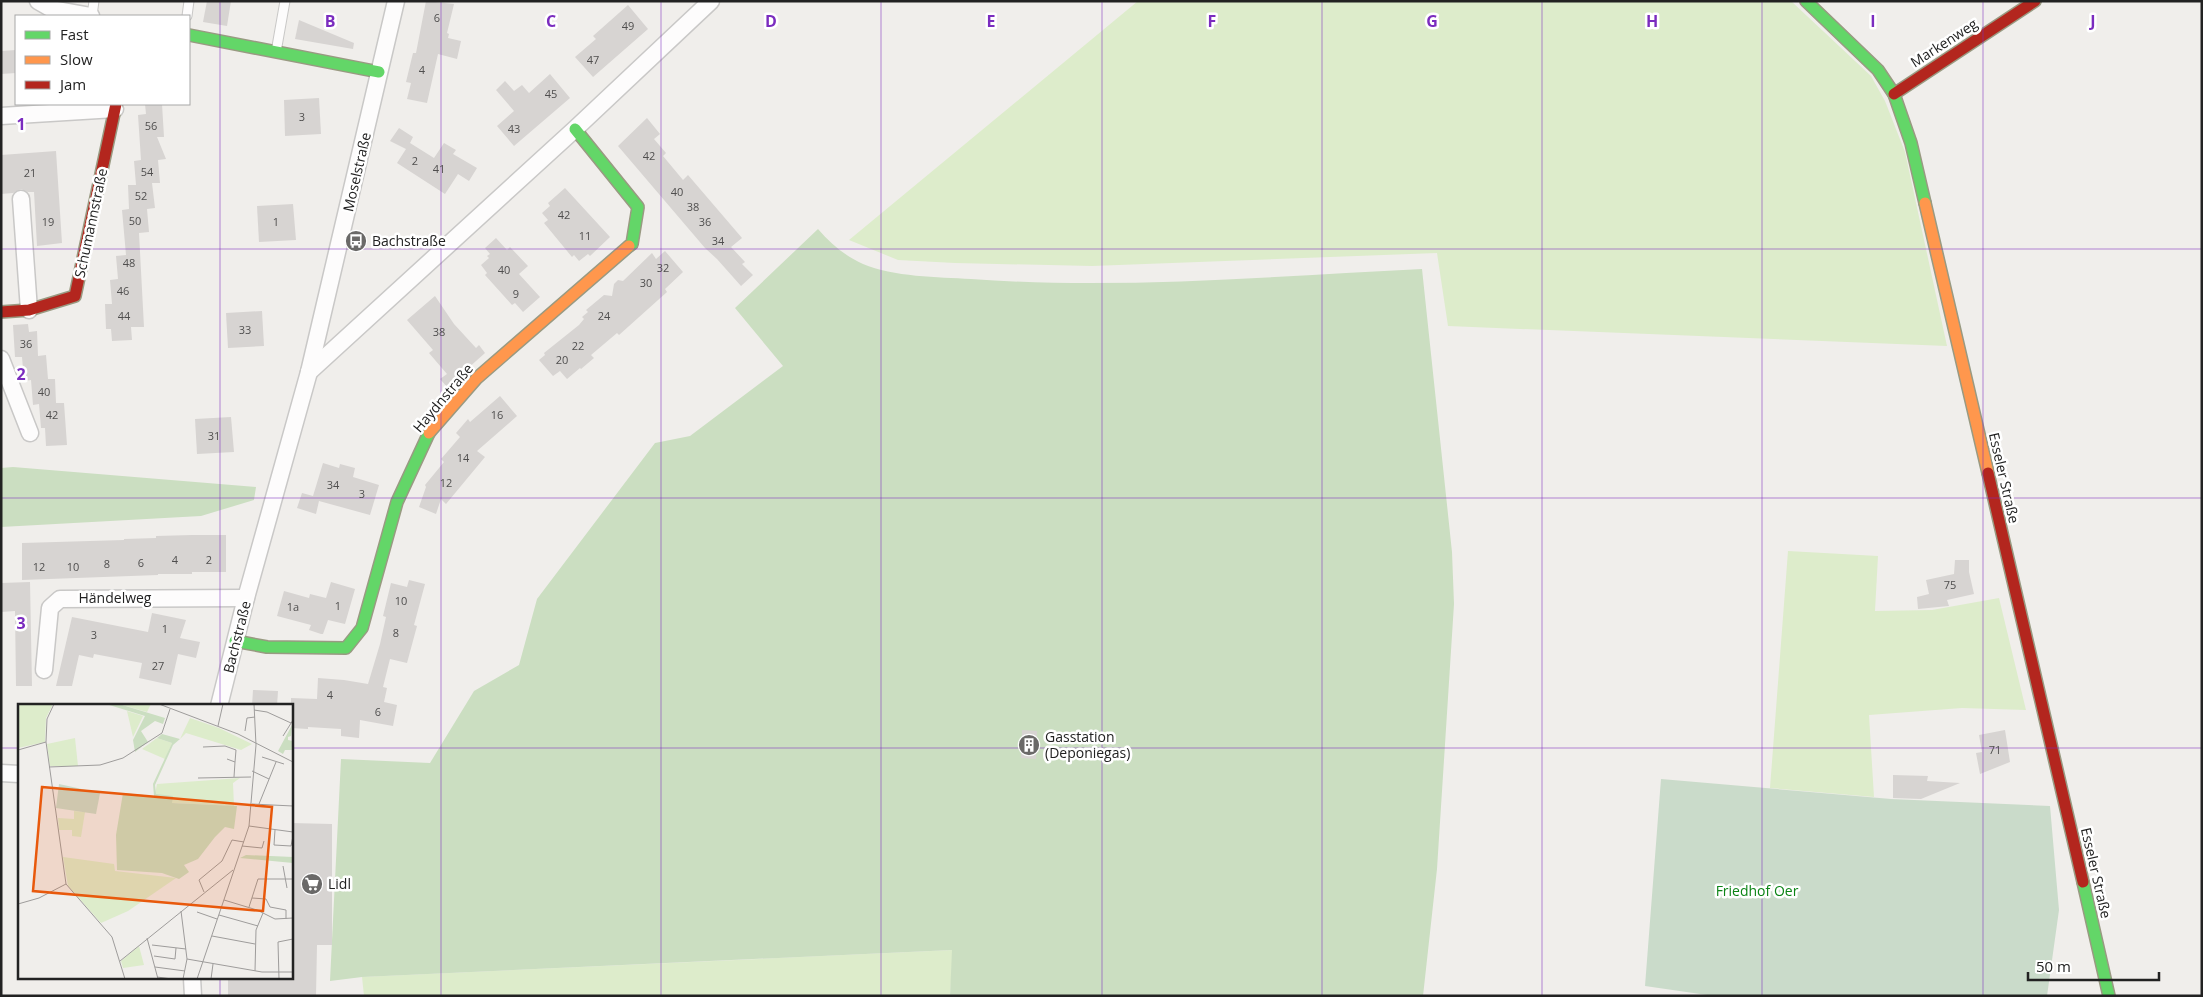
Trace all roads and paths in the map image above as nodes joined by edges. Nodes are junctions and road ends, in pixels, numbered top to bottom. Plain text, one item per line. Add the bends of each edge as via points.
1 (38, 1) edge
2 (94, 1) edge
3 (189, 1) edge
4 (285, 1) edge
5 (396, 1) edge
6 (711, 1) edge
7 (1806, 1) edge
8 (2035, 1) edge
9 (85, 15) edge
10 (91, 15) edge
11 (187, 15) edge
12 (190, 35) edge
13 (276, 52) junction
14 (379, 72) junction
15 (1894, 94) junction
16 (116, 107) edge
17 (1, 116) edge
18 (575, 129) junction
19 (21, 199) dead end
20 (29, 310) junction
21 (1, 312) edge
22 (1, 359) edge
23 (310, 372) junction
24 (30, 433) dead end
25 (246, 598) junction
26 (235, 641) junction
27 (44, 670) dead end
28 (219, 704) edge
29 (1, 774) edge
30 (18, 774) edge
31 (192, 980) edge
32 (193, 996) edge
33 (2109, 996) edge

1 - 9 street via 52,9
2 - 10 lane
3 - 11 lane
4 - 13 lane
5 - 14 street, Moselstraße
6 - 18 street
7 - 15 street, Esseler Straße via 1878,70
8 - 15 street, Markenweg
12 - 13 street
13 - 14 street
14 - 23 street, Moselstraße
15 - 33 street, Esseler Straße via 1911,142
16 - 17 street
16 - 20 street, Schumannstraße via 75,296
18 - 23 street
18 - 26 street, Haydnstraße via 638,207 632,244 477,378 427,436 397,502 362,628 346,648 267,647
19 - 20 street
20 - 21 street, Schumannstraße
22 - 24 street
23 - 25 street, Bachstraße
25 - 26 street, Bachstraße
25 - 27 street, Händelweg via 60,599 50,608
26 - 28 street, Bachstraße
29 - 30 street
31 - 32 street

